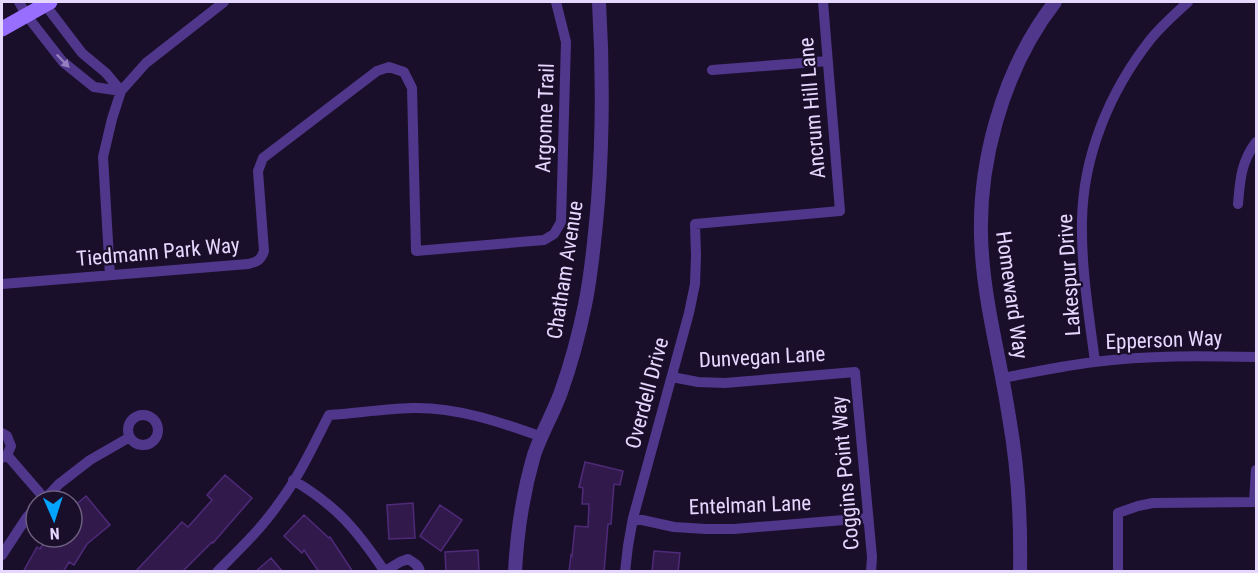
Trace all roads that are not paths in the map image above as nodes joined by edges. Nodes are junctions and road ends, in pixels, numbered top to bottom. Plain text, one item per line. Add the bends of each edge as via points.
1 (19, 2) edge
2 (224, 2) edge
3 (556, 2) edge
4 (599, 2) edge
5 (823, 2) edge
6 (1055, 2) edge
7 (1188, 2) edge
8 (46, 3) edge
9 (27, 16) junction
10 (2, 29) edge
11 (828, 62) junction
12 (712, 70) dead end
13 (121, 91) junction
14 (1257, 142) edge
15 (1238, 204) dead end
16 (694, 224) joint
17 (554, 234) joint
18 (110, 275) junction
19 (2, 284) edge
20 (1257, 357) edge
21 (1095, 362) junction
22 (855, 372) joint
23 (672, 377) junction
24 (1003, 378) junction
25 (2, 433) edge
26 (542, 436) junction
27 (130, 437) dead end
28 (4, 456) edge
29 (1257, 470) edge
30 (293, 480) junction
31 (34, 489) edge
32 (54, 489) edge
33 (1255, 502) edge
34 (633, 518) junction
35 (868, 518) junction
36 (24, 522) edge
37 (2, 555) edge
38 (385, 571) edge
39 (217, 572) edge
40 (420, 572) edge
41 (515, 572) edge
42 (625, 572) edge
43 (871, 572) edge
44 (1020, 572) edge
45 (1118, 572) edge

1 - 9 street
2 - 13 street via 146,63
3 - 17 street, Argonne Trail via 566,42 561,222
4 - 26 street, Chatham Avenue via 602,145 595,236 573,355
5 - 11 street, Ancrum Hill Lane
6 - 24 street, Homeward Way via 1036,29 1010,81 992,136 985,174 982,255
7 - 21 street, Lakespur Drive via 1150,39 1116,90 1088,167 1082,245
8 - 9 main road
8 - 13 street via 82,53
9 - 10 main road
9 -> 13 street via 63,62 86,81 94,87
11 - 12 street
11 - 16 street, Ancrum Hill Lane via 840,211
13 - 18 street via 103,157
14 - 15 street via 1240,176
16 - 23 street, Overdell Drive via 694,284
17 - 18 street, Tiedmann Park Way via 544,240 416,251 412,88 404,72 389,67 377,71 263,158 258,171 264,251 257,262
18 - 19 street, Tiedmann Park Way
20 - 21 street, Epperson Way via 1156,357
21 - 24 street, Epperson Way
22 - 23 street, Dunvegan Lane via 725,383
22 - 35 street, Coggins Point Way
23 - 34 street, Overdell Drive
24 - 44 street, Homeward Way via 1016,475
25 - 28 street via 11,446
26 - 30 street via 450,411 414,408 329,415
26 - 41 street, Chatham Avenue via 526,488
27 - 32 street via 90,460
28 - 31 street
29 - 33 street
30 - 38 street via 334,508
30 - 39 street via 280,503
33 - 45 street via 1153,503 1118,513
34 - 35 street, Entelman Lane via 674,527 734,529
34 - 42 street, Overdell Drive
35 - 43 street, Coggins Point Way
36 - 37 street
38 - 40 street via 408,559

